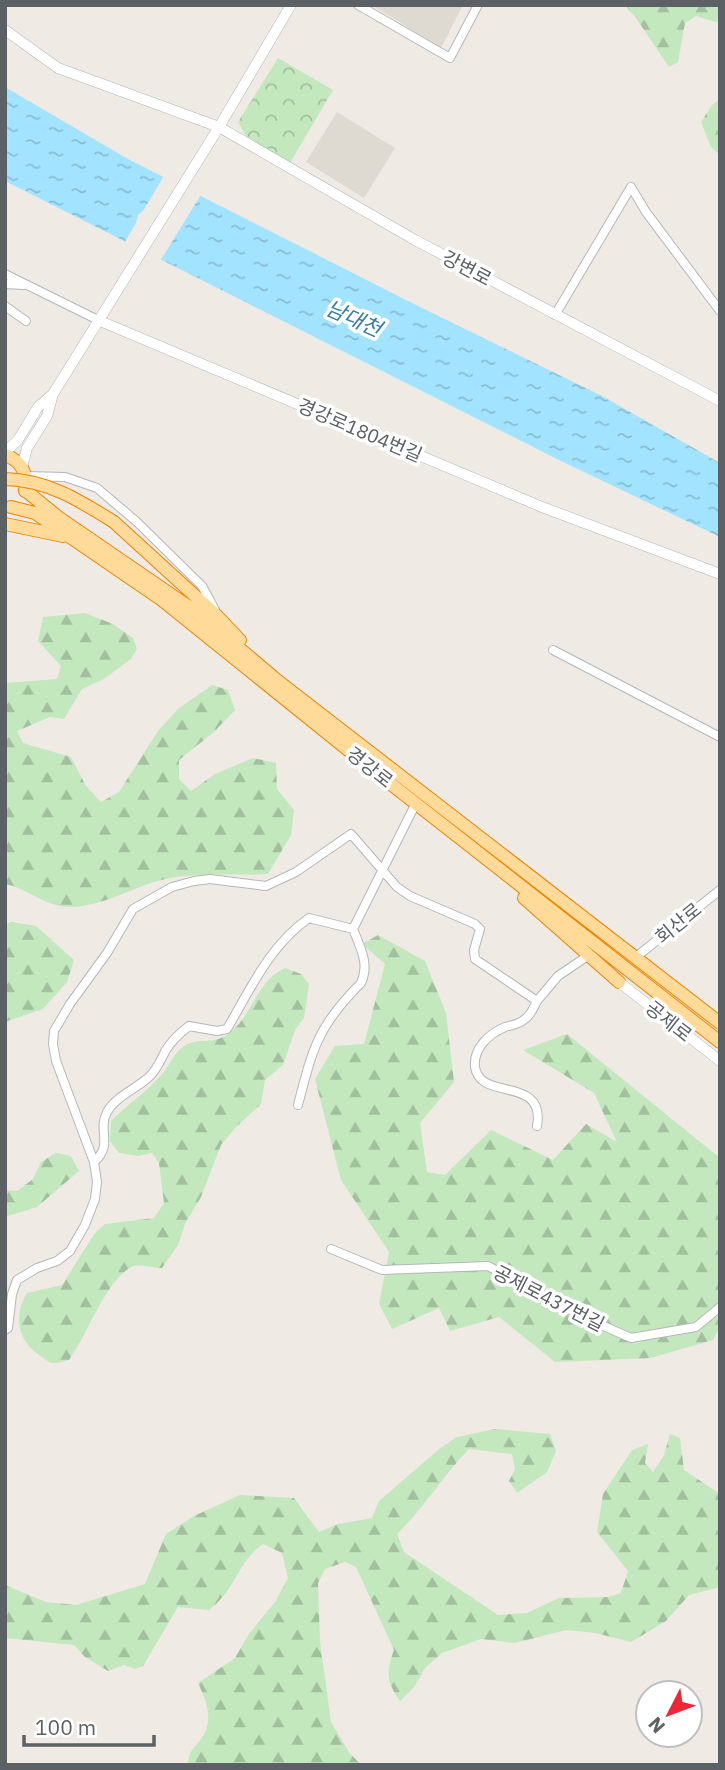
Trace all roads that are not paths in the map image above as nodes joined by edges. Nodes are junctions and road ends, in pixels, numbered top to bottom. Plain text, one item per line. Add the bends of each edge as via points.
1 (291, 5) edge
2 (358, 5) edge
3 (478, 5) edge
4 (5, 30) edge
5 (219, 127) junction
6 (5, 274) edge
7 (5, 284) edge
8 (26, 285) junction
9 (5, 306) edge
10 (720, 311) edge
11 (555, 315) junction
12 (102, 318) junction
13 (26, 321) dead end
14 (53, 394) junction
15 (720, 401) edge
16 (5, 454) edge
17 (24, 471) junction
18 (5, 479) edge
19 (25, 490) junction
20 (8, 509) edge
21 (5, 524) edge
22 (71, 538) junction
23 (720, 574) edge
24 (218, 616) junction
25 (553, 650) dead end
26 (278, 681) junction
27 (720, 737) edge
28 (416, 803) junction
29 (382, 871) junction
30 (720, 890) edge
31 (353, 929) junction
32 (589, 955) junction
33 (636, 957) junction
34 (619, 982) joint
35 (537, 1001) junction
36 (695, 1002) junction
37 (720, 1018) edge
38 (720, 1023) edge
39 (720, 1042) edge
40 (720, 1061) edge
41 (298, 1105) dead end
42 (537, 1126) dead end
43 (94, 1162) junction
44 (331, 1249) dead end
45 (720, 1307) edge
46 (5, 1330) edge

1 - 5 street
2 - 3 street via 450,58
4 - 5 street, 강변로 via 58,68
5 - 11 street, 강변로
5 - 12 street
6 - 8 street, 경강로1804번길
7 - 8 street
8 - 12 street, 경강로1804번길
9 - 13 street
10 - 11 street via 631,187
11 - 15 street, 강변로
12 - 14 street
12 - 23 street, 경강로1804번길 via 541,507
14 - 16 street via 38,407
14 - 17 street via 47,416 27,448
16 - 17 highway
17 - 19 highway
17 - 24 street via 97,488 202,586
18 - 24 highway, bridge via 34,481 72,496 114,522
19 - 20 highway
19 - 26 highway, 경강로 via 195,611
20 - 22 highway, 경강로 via 35,513
21 - 22 highway
22 - 28 highway, 경강로 via 162,600
24 - 26 highway
25 - 27 street
26 - 33 highway, 경강로
28 - 29 street
28 - 32 highway
28 - 39 highway, 경강로
29 - 31 street
29 - 35 street via 410,896 475,924 480,929 475,959
29 - 43 street via 351,834 296,872 266,886 194,880 133,909 54,1031 56,1061
30 - 33 street, 회산로
31 - 41 street via 365,975 324,1025
31 - 43 street via 309,918 281,941 227,1029 189,1026 167,1049 152,1075 113,1103 105,1116 102,1156
32 - 34 highway
32 - 35 street via 558,976
33 - 36 highway, 경강로
34 - 40 street, 공제로
35 - 42 street via 524,1020 503,1028 480,1045 475,1056 481,1080 495,1088 517,1091 536,1105
36 - 37 highway
36 - 38 highway, 경강로
43 - 46 street via 95,1199 85,1225 70,1251 17,1280
44 - 45 street, 공제로437번길 via 382,1270 488,1266 631,1338 696,1327

